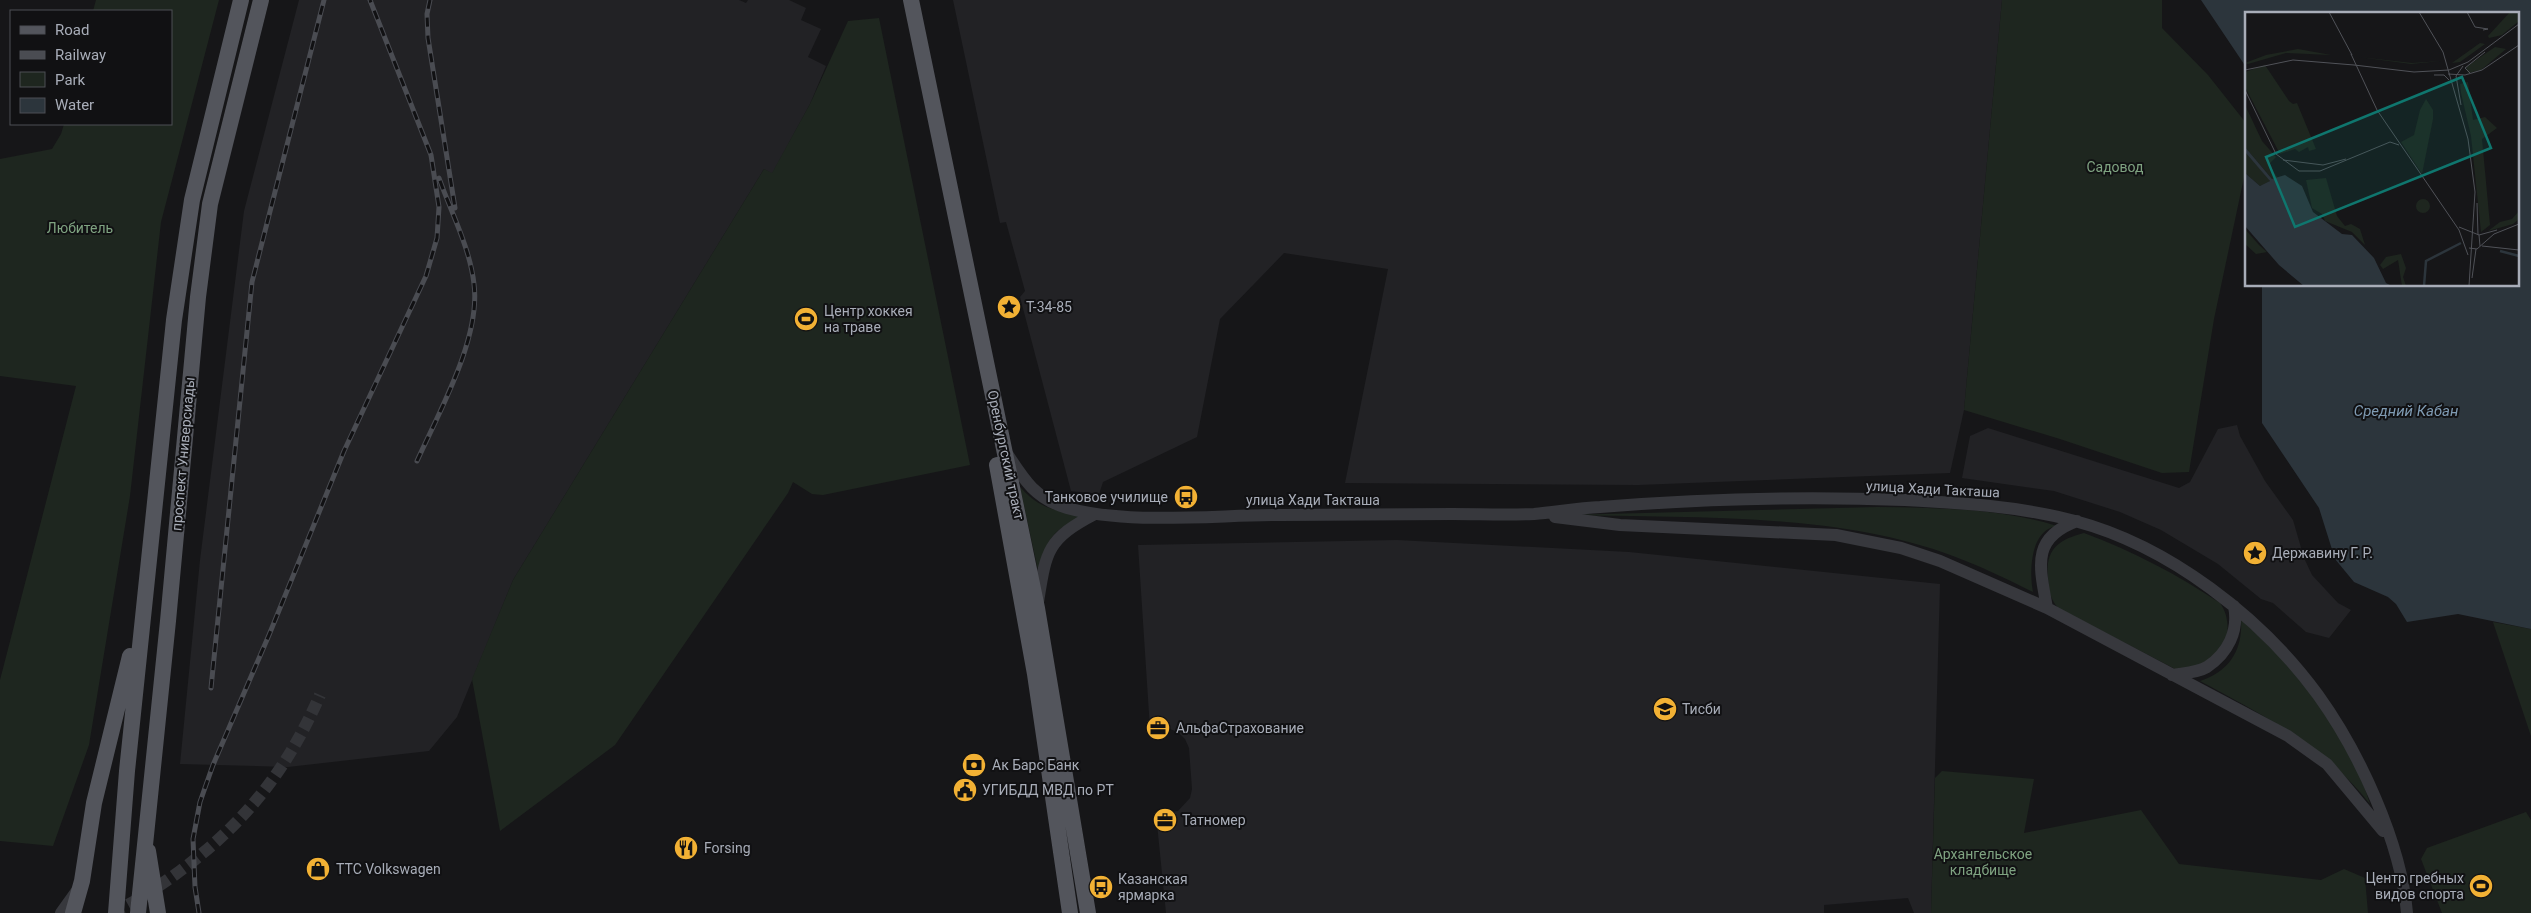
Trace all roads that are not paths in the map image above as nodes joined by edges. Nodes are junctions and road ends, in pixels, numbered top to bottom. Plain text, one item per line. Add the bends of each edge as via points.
1 (241, 0) edge
2 (261, 0) edge
3 (900, 0) edge
4 (911, 0) edge
5 (1004, 448) junction
6 (1094, 514) junction
7 (1533, 514) junction
8 (2077, 522) junction
9 (144, 605) junction
10 (2234, 606) junction
11 (1038, 608) junction
12 (2047, 608) junction
13 (2172, 675) junction
14 (144, 832) junction
15 (2390, 839) junction
16 (82, 881) junction
17 (61, 913) edge
18 (73, 913) edge
19 (116, 913) edge
20 (138, 913) edge
21 (158, 913) edge
22 (1070, 913) edge
23 (1088, 913) edge
24 (2407, 913) edge

1 - 9 main road, проспект Универсиады via 192,200 174,320
2 - 14 main road, проспект Универсиады via 210,204 194,323 168,621
3 - 22 main road, Оренбургский тракт via 997,467 1035,674
4 - 5 main road, Оренбургский тракт
5 - 6 street, улица Хади Такташа via 1027,485 1043,499
5 - 11 main road, Оренбургский тракт
6 - 7 street, улица Хади Такташа via 1185,517
6 - 11 street via 1069,528 1048,554
7 - 8 street, улица Хади Такташа via 1600,507 1745,500 1876,499 1994,505
7 - 12 street, улица Хади Такташа via 1620,525 1836,535 1900,548 1940,561
8 - 10 street, улица Хади Такташа via 2135,544 2169,562
8 - 12 street via 2058,530 2042,550 2040,566
9 - 16 main road via 94,803
9 - 19 main road, проспект Универсиады
10 - 13 street via 2235,625 2225,650 2206,667
10 - 15 street, улица Хади Такташа via 2277,645 2335,718 2359,762
11 - 23 main road, Оренбургский тракт
12 - 13 street, улица Хади Такташа
13 - 15 street, улица Хади Такташа via 2288,736 2327,764
14 - 20 main road, проспект Универсиады
14 - 21 main road
15 - 24 street, улица Хади Такташа via 2406,897
16 - 17 street
16 - 18 main road

